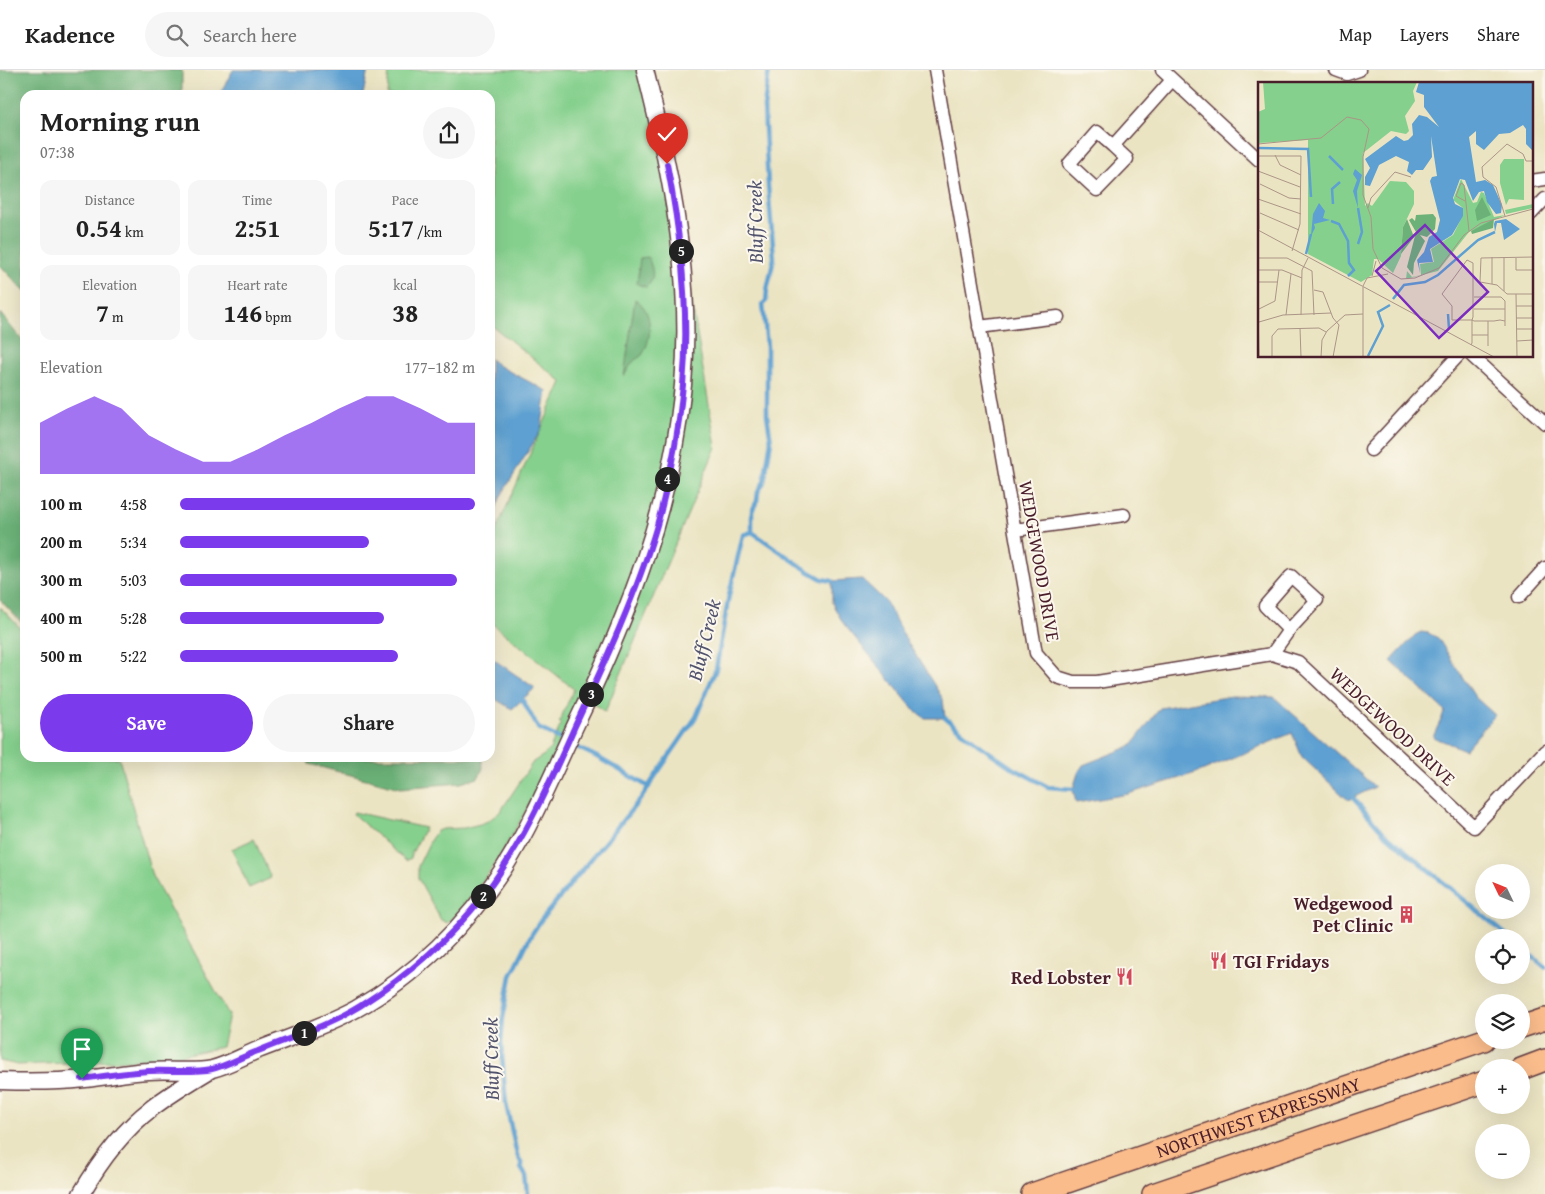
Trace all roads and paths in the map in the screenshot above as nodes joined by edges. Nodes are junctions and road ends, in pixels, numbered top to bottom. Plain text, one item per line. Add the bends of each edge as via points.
1 (645, 70) edge
2 (935, 70) edge
3 (1162, 70) edge
4 (1172, 80) junction
5 (1113, 146) junction
6 (1258, 159) edge
7 (1545, 179) edge
8 (1532, 181) edge
9 (1545, 199) edge
10 (1532, 213) edge
11 (1058, 317) dead end
12 (979, 327) junction
13 (1456, 358) edge
14 (1474, 358) edge
15 (1545, 423) edge
16 (1371, 450) dead end
17 (1124, 515) dead end
18 (1015, 530) junction
19 (1545, 568) edge
20 (1519, 597) dead end
21 (1289, 630) dead end
22 (1272, 654) junction
23 (1545, 750) edge
24 (1545, 1019) edge
25 (1530, 1025) edge
26 (1475, 1043) edge
27 (1545, 1060) edge
28 (1530, 1066) edge
29 (212, 1069) junction
30 (0, 1081) edge
31 (1475, 1085) edge
32 (81, 1194) edge
33 (1032, 1194) edge
34 (1153, 1194) edge

1 - 29 street via 659,124 681,246 685,344 683,386 674,449 657,525 612,646 522,836 504,867 446,939 388,988 356,1009 309,1032
2 - 12 street, WEDGEWOOD DRIVE
3 - 4 street
4 - 5 street
4 - 6 street
5 - 5 street via 1097,132 1069,164 1097,190 1126,159
7 - 8 street
9 - 10 street
11 - 12 street
12 - 18 street, WEDGEWOOD DRIVE
13 - 16 street
14 - 15 street
17 - 18 street
18 - 22 street, WEDGEWOOD DRIVE via 1036,653 1057,677 1073,682 1097,682
19 - 20 street
21 - 22 street
22 - 23 street, WEDGEWOOD DRIVE via 1298,662 1474,826
24 - 25 highway
26 - 33 highway, NORTHWEST EXPRESSWAY
27 - 28 highway
29 - 30 street via 148,1071 55,1081
29 - 32 street via 150,1109 108,1154
31 - 34 highway, NORTHWEST EXPRESSWAY

